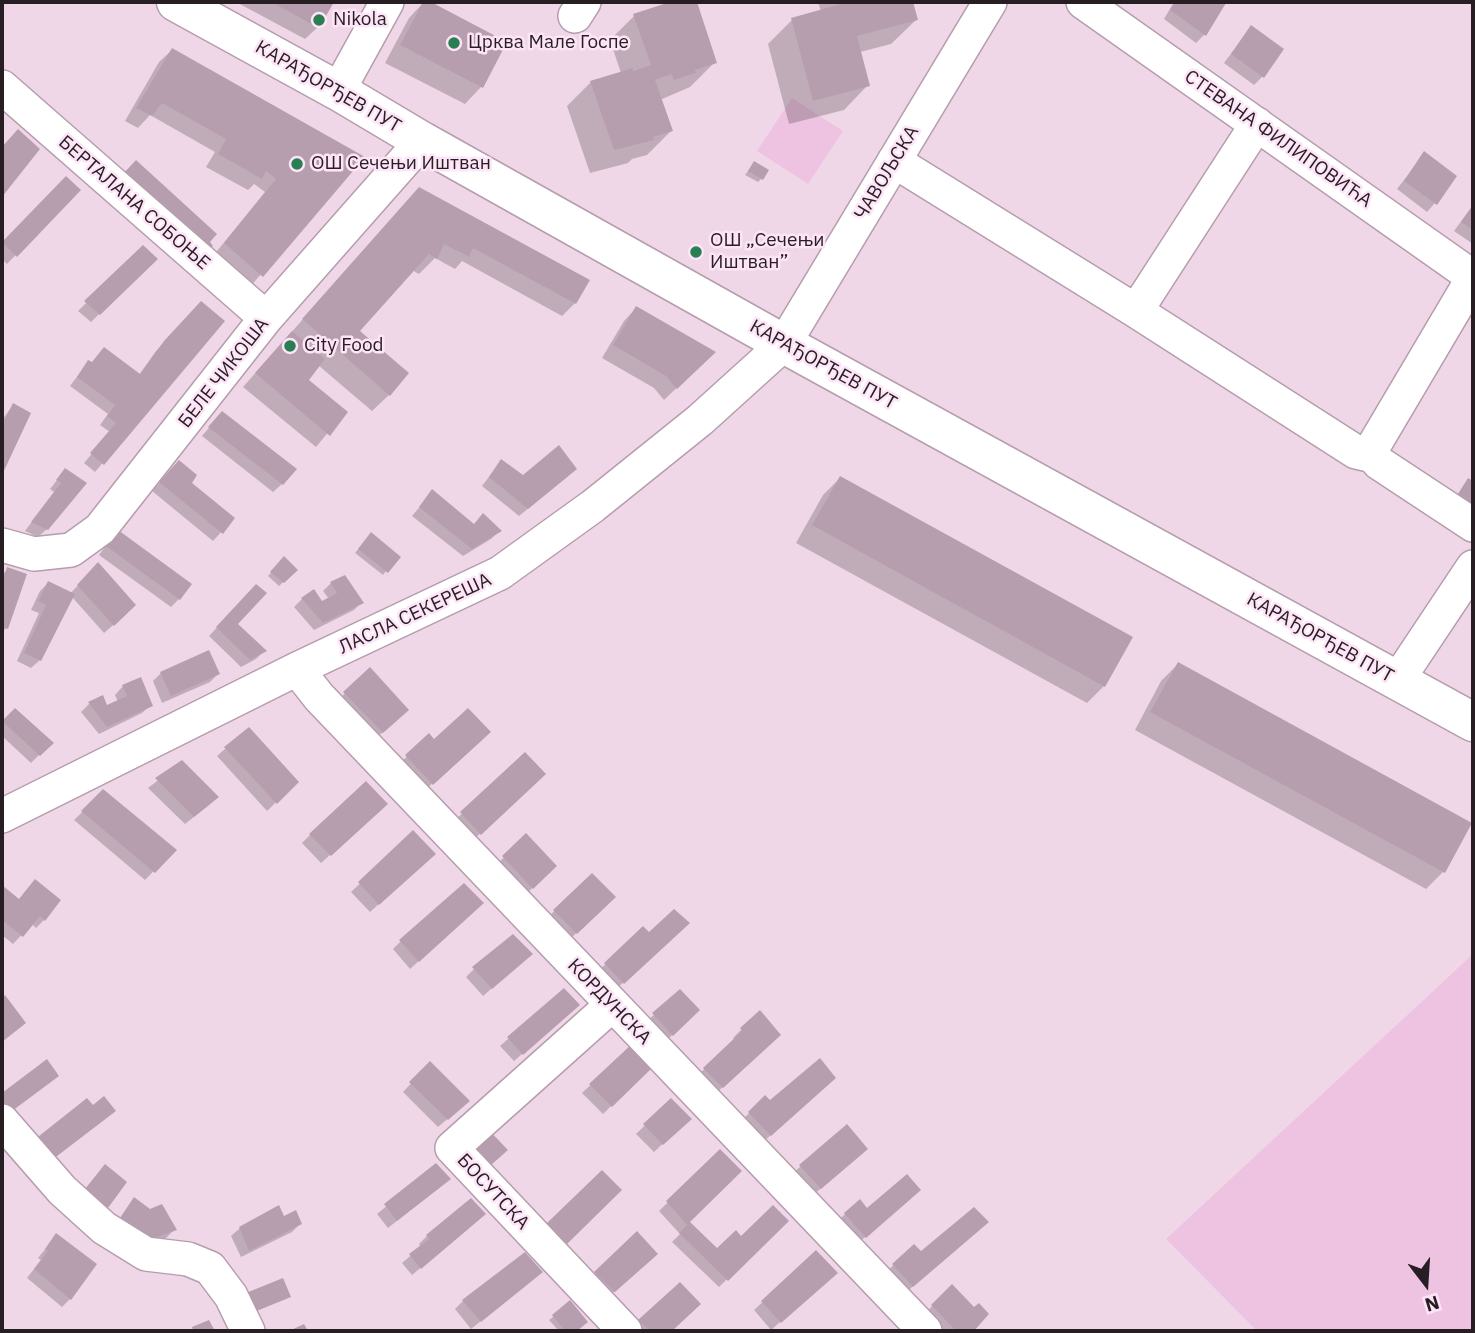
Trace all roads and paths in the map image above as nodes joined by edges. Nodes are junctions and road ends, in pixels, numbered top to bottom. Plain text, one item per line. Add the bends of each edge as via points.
1 (176, 2) edge
2 (387, 2) edge
3 (990, 2) edge
4 (1083, 2) edge
5 (2, 87) edge
6 (338, 91) junction
7 (1257, 124) junction
8 (422, 141) junction
9 (894, 161) junction
10 (1473, 278) edge
11 (1136, 311) junction
12 (266, 318) junction
13 (784, 344) junction
14 (1373, 456) junction
15 (1473, 525) edge
16 (2, 545) edge
17 (1473, 567) edge
18 (297, 669) junction
19 (1397, 681) junction
20 (1473, 722) edge
21 (2, 816) edge
22 (612, 1005) junction
23 (2, 1121) edge
24 (248, 1331) edge
25 (625, 1331) edge
26 (925, 1331) edge

1 - 6 main road, КАРАЂОРЂЕВ ПУТ
2 - 6 street
3 - 9 street, ЧАВОЉСКА
4 - 7 street, СТЕВАНА ФИЛИПОВИЋА
5 - 12 street, БЕРТАЛАНА СОБОЊЕ
6 - 8 main road, КАРАЂОРЂЕВ ПУТ
7 - 10 street, СТЕВАНА ФИЛИПОВИЋА
7 - 11 street
8 - 12 street, БЕЛЕ ЧИКОША
8 - 13 main road, КАРАЂОРЂЕВ ПУТ
9 - 11 street
9 - 13 street, ЧАВОЉСКА
10 - 14 street via 1373,447
11 - 14 street via 1356,452
12 - 16 street, БЕЛЕ ЧИКОША via 100,529 71,550 34,554
13 - 18 street, ЛАСЛА СЕКЕРЕША via 700,420 500,573
13 - 19 main road, КАРАЂОРЂЕВ ПУТ
14 - 15 street
17 - 19 street
18 - 21 street, ЛАСЛА СЕКЕРЕША
18 - 22 street, КОРДУНСКА
19 - 20 main road, КАРАЂОРЂЕВ ПУТ
22 - 25 street, БОСУТСКА via 452,1148
22 - 26 street, КОРДУНСКА
23 - 24 street via 62,1190 104,1228 146,1254 188,1259 210,1268 231,1296

